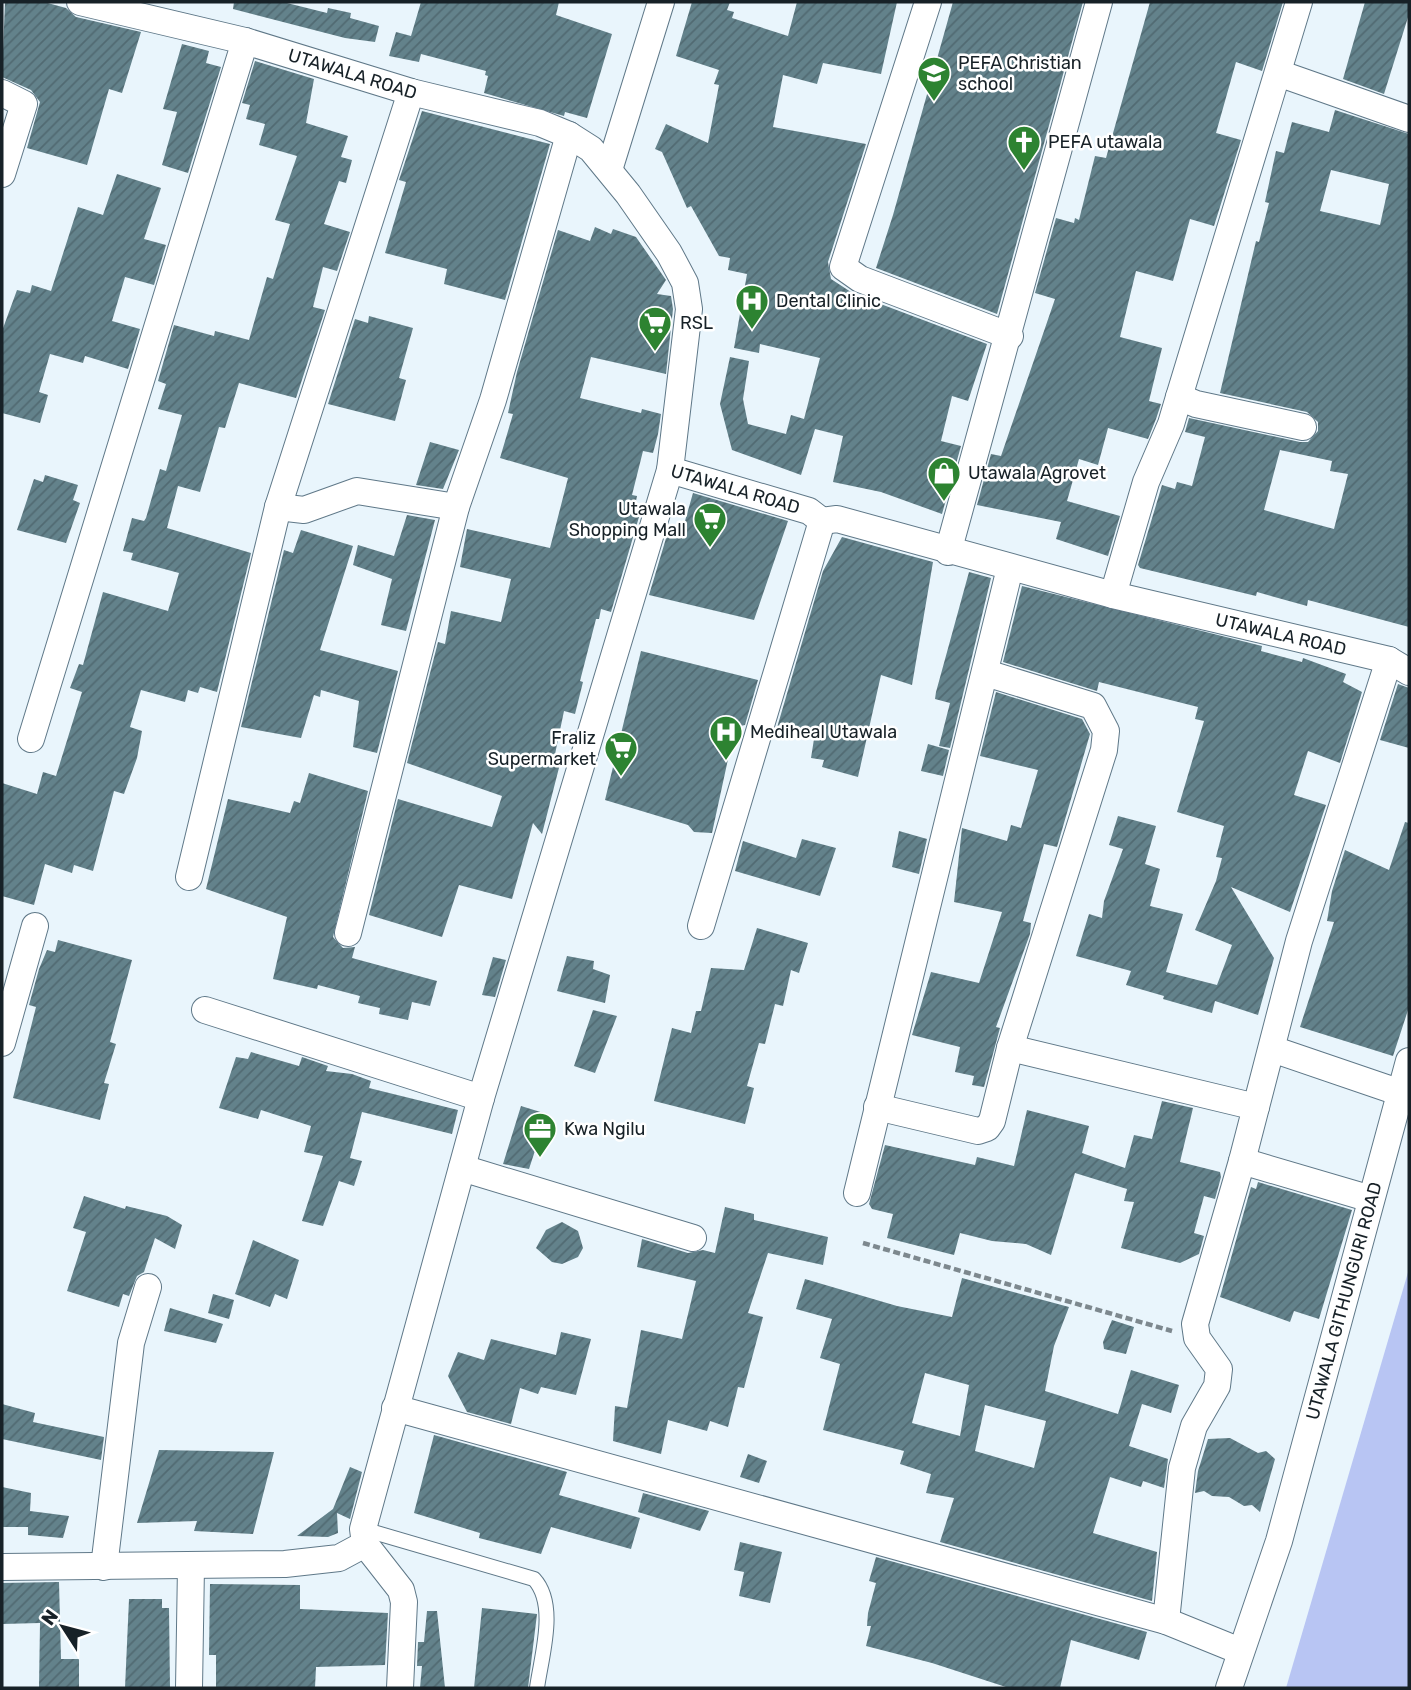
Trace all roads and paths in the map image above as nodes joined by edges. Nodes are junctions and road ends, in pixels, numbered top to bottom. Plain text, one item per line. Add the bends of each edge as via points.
1 (80, 2) edge
2 (661, 2) edge
3 (928, 2) edge
4 (1099, 2) edge
5 (1299, 2) edge
6 (134, 9) edge
7 (245, 41) junction
8 (1278, 73) junction
9 (411, 92) junction
10 (2, 93) edge
11 (1409, 119) edge
12 (569, 135) junction
13 (609, 170) junction
14 (2, 174) edge
15 (1010, 335) junction
16 (1179, 397) junction
17 (1303, 427) dead end
18 (670, 470) junction
19 (278, 507) junction
20 (456, 507) junction
21 (822, 521) junction
22 (948, 552) junction
23 (1010, 568) junction
24 (1113, 595) junction
25 (1399, 666) edge
26 (986, 673) junction
27 (31, 738) dead end
28 (189, 877) dead end
29 (35, 926) dead end
30 (701, 926) dead end
31 (348, 933) dead end
32 (205, 1010) dead end
33 (2, 1043) edge
34 (1010, 1048) junction
35 (1272, 1049) junction
36 (1409, 1061) edge
37 (1401, 1094) junction
38 (481, 1098) junction
39 (877, 1107) junction
40 (1256, 1107) junction
41 (1242, 1161) junction
42 (463, 1168) junction
43 (857, 1193) dead end
44 (1371, 1199) junction
45 (693, 1238) dead end
46 (863, 1243) dead end
47 (148, 1287) dead end
48 (1197, 1338) junction
49 (395, 1408) junction
50 (364, 1536) junction
51 (191, 1566) junction
52 (2, 1567) edge
53 (104, 1567) junction
54 (1166, 1621) junction
55 (1240, 1651) junction
56 (189, 1688) edge
57 (401, 1688) edge
58 (537, 1688) edge
59 (1229, 1688) edge

1 - 6 street, UTAWALA ROAD
2 - 13 street
3 - 15 street via 843,267 860,279
4 - 15 street
5 - 8 street
6 - 7 street, UTAWALA ROAD
7 - 9 street, UTAWALA ROAD
7 - 27 street
8 - 11 street
8 - 16 street
9 - 12 street, UTAWALA ROAD
9 - 19 street
10 - 14 street via 24,104
12 - 13 street, UTAWALA ROAD via 591,149
12 - 20 street via 493,400
13 - 18 street, UTAWALA ROAD via 685,283 689,309
15 - 22 street
16 - 17 street
16 - 24 street via 1146,482
18 - 21 street, UTAWALA ROAD via 809,511
18 - 38 street
19 - 20 street via 304,510 356,491
19 - 28 street
20 - 31 street
21 - 22 street, UTAWALA ROAD via 836,519
21 - 30 street
22 - 23 street, UTAWALA ROAD
23 - 24 street, UTAWALA ROAD
23 - 26 street
24 - 25 street, UTAWALA ROAD
25 - 35 street via 1299,942
26 - 34 street via 1082,700 1093,706 1106,731 1104,750
26 - 39 street
29 - 33 street
32 - 38 street
34 - 39 street via 987,1128 978,1131
34 - 40 street
35 - 37 street
35 - 40 street
36 - 37 street, UTAWALA GITHUNGURI ROAD
37 - 44 street, UTAWALA GITHUNGURI ROAD
38 - 42 street
39 - 43 street
40 - 41 street
41 - 44 street
41 - 48 street via 1195,1324
42 - 45 street
42 - 49 street
44 - 55 street, UTAWALA GITHUNGURI ROAD via 1279,1541
46 - 48 path
47 - 53 street via 131,1343
48 - 54 street via 1219,1369 1217,1387 1195,1426 1182,1468
49 - 50 street
49 - 54 street
50 - 51 street via 339,1558
50 - 57 street via 401,1590 404,1602
50 - 58 lane via 534,1579 545,1597
51 - 53 street
51 - 56 street
52 - 53 street
54 - 55 street
55 - 59 street, UTAWALA GITHUNGURI ROAD

